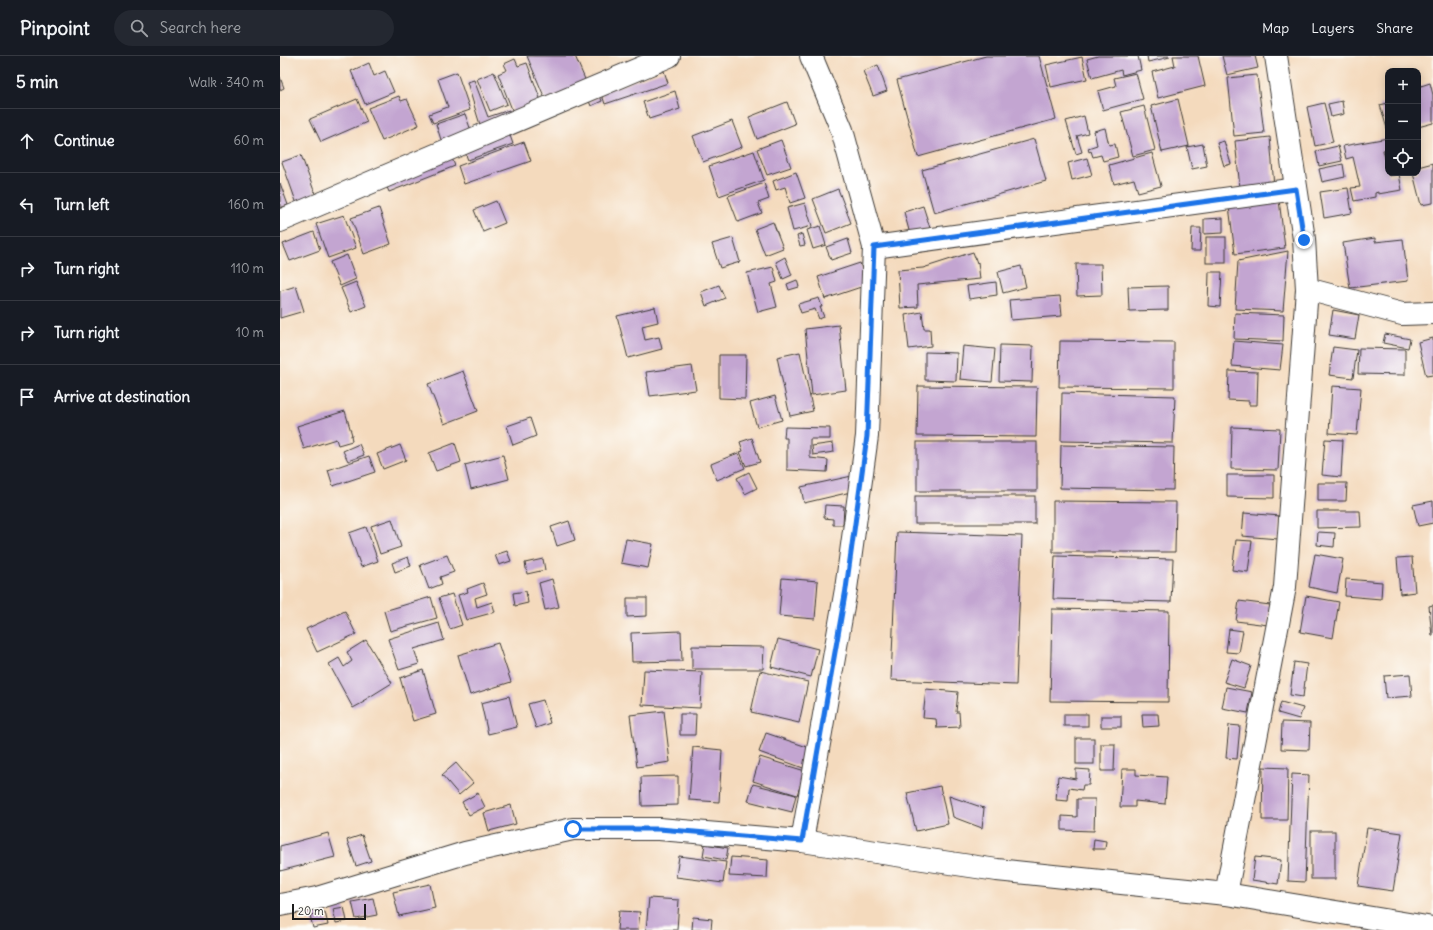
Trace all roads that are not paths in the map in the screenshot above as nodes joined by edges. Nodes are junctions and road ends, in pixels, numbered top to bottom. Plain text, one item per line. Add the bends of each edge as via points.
1 (669, 56) edge
2 (811, 56) edge
3 (1276, 56) edge
4 (1296, 189) junction
5 (280, 221) edge
6 (874, 247) junction
7 (1307, 289) junction
8 (1433, 313) edge
9 (802, 841) junction
10 (1226, 894) junction
11 (280, 905) edge
12 (1433, 928) edge

1 - 5 main road
2 - 6 main road via 842,130
3 - 4 main road
4 - 6 main road
4 - 7 main road via 1304,240
6 - 9 main road via 867,436 846,589
7 - 8 main road via 1402,314
7 - 10 main road via 1285,586
9 - 10 main road via 997,870
9 - 11 main road via 659,829 573,829 465,853 317,898
10 - 12 main road

